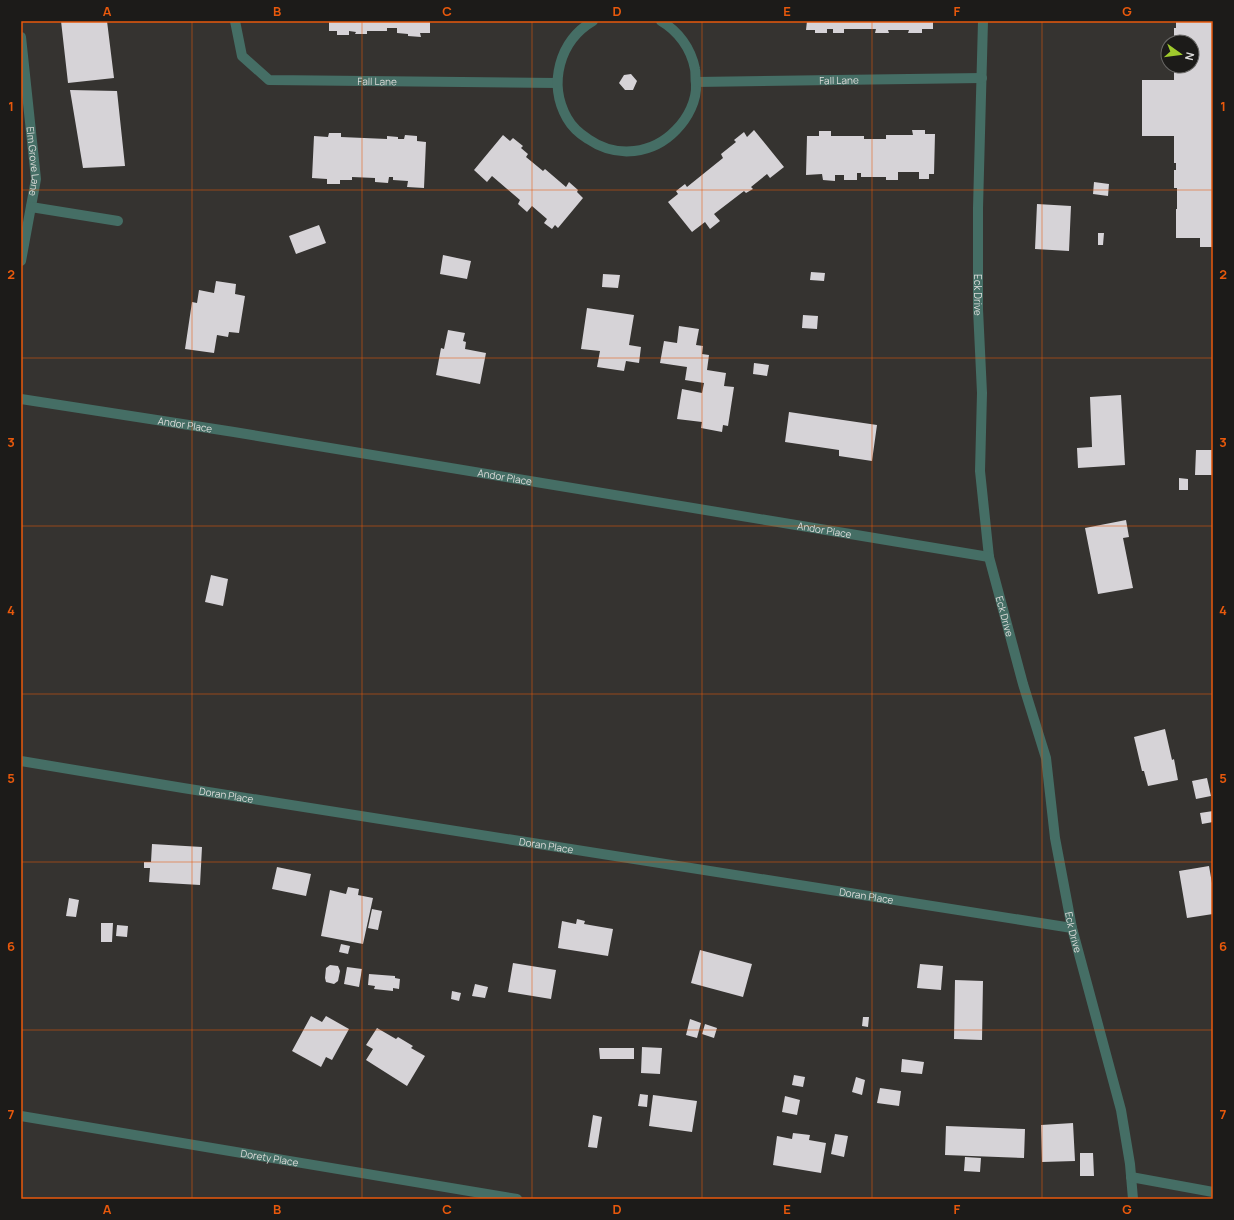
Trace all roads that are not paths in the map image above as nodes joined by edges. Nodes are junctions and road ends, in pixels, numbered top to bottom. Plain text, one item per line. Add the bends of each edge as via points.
1 (235, 21) edge
2 (593, 21) edge
3 (661, 21) edge
4 (983, 21) edge
5 (21, 38) edge
6 (982, 78) junction
7 (557, 82) junction
8 (696, 82) junction
9 (31, 207) junction
10 (118, 221) dead end
11 (21, 261) edge
12 (21, 399) edge
13 (989, 557) junction
14 (21, 761) edge
15 (1072, 928) junction
16 (21, 1116) edge
17 (1131, 1177) junction
18 (1213, 1192) edge
19 (517, 1199) edge
20 (1133, 1199) edge

1 - 7 street, Fall Lane via 242,56 269,80
2 - 7 street via 568,44 558,69
3 - 8 street via 673,29 689,50 695,68
4 - 6 street, Eck Drive
5 - 9 street, Elm Grove Lane via 36,179
6 - 8 street, Fall Lane
6 - 13 street, Eck Drive via 978,208 978,309 982,393 980,471
7 - 8 street via 560,101 567,119 580,134 596,145 614,151 652,147 669,138 682,124 692,107
9 - 10 street
9 - 11 street, Elm Grove Lane
12 - 13 street, Andor Place
13 - 15 street, Eck Drive via 1046,758 1055,838
14 - 15 street, Doran Place
15 - 17 street, Eck Drive via 1121,1110
16 - 19 street, Dorety Place
17 - 18 street
17 - 20 street, Eck Drive

